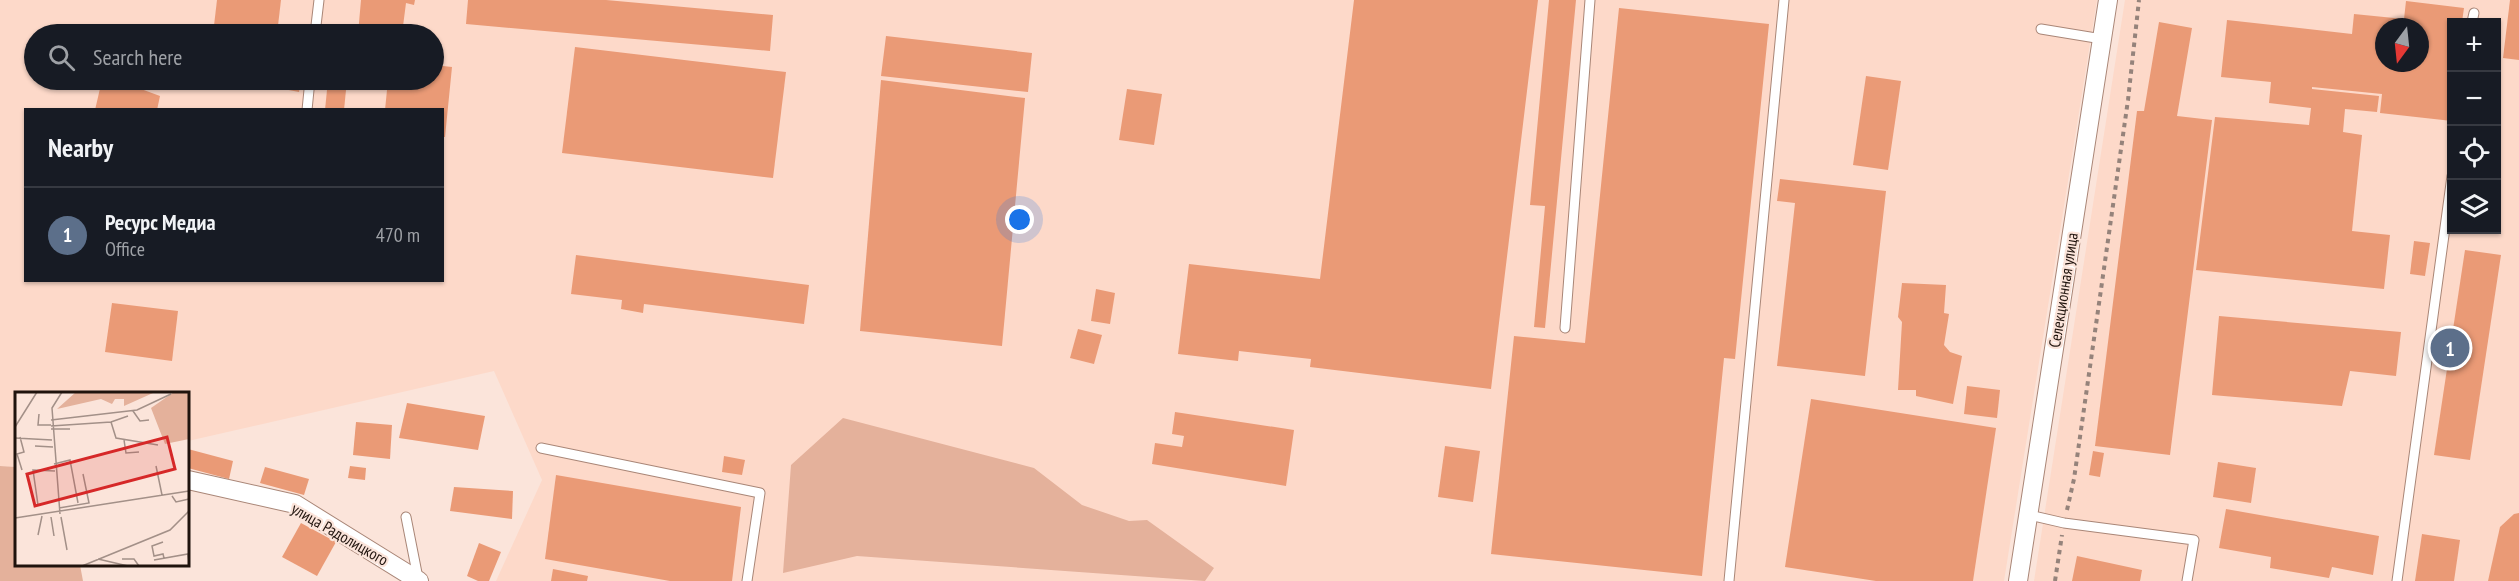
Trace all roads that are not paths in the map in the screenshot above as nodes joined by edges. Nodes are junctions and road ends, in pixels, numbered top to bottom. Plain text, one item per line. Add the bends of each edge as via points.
1 (319, 0) edge
2 (1590, 0) edge
3 (1784, 0) edge
4 (2108, 0) edge
5 (316, 24) edge
6 (2041, 29) dead end
7 (2102, 39) junction
8 (309, 90) edge
9 (307, 108) edge
10 (2450, 180) edge
11 (1565, 328) dead end
12 (541, 448) dead end
13 (189, 480) edge
14 (2029, 515) junction
15 (406, 517) dead end
16 (418, 581) edge
17 (747, 581) edge
18 (1729, 581) edge
19 (2018, 581) edge
20 (2187, 581) edge
21 (2397, 581) edge

1 - 5 lane
2 - 11 lane
3 - 18 lane
4 - 7 street, Селекционная улица
6 - 7 lane
7 - 14 street, Селекционная улица
8 - 9 lane
10 - 21 lane
12 - 17 lane via 760,493
13 - 16 street, улица Радолицкого via 295,504
14 - 19 street, Селекционная улица
14 - 20 lane via 2194,540
15 - 16 lane

